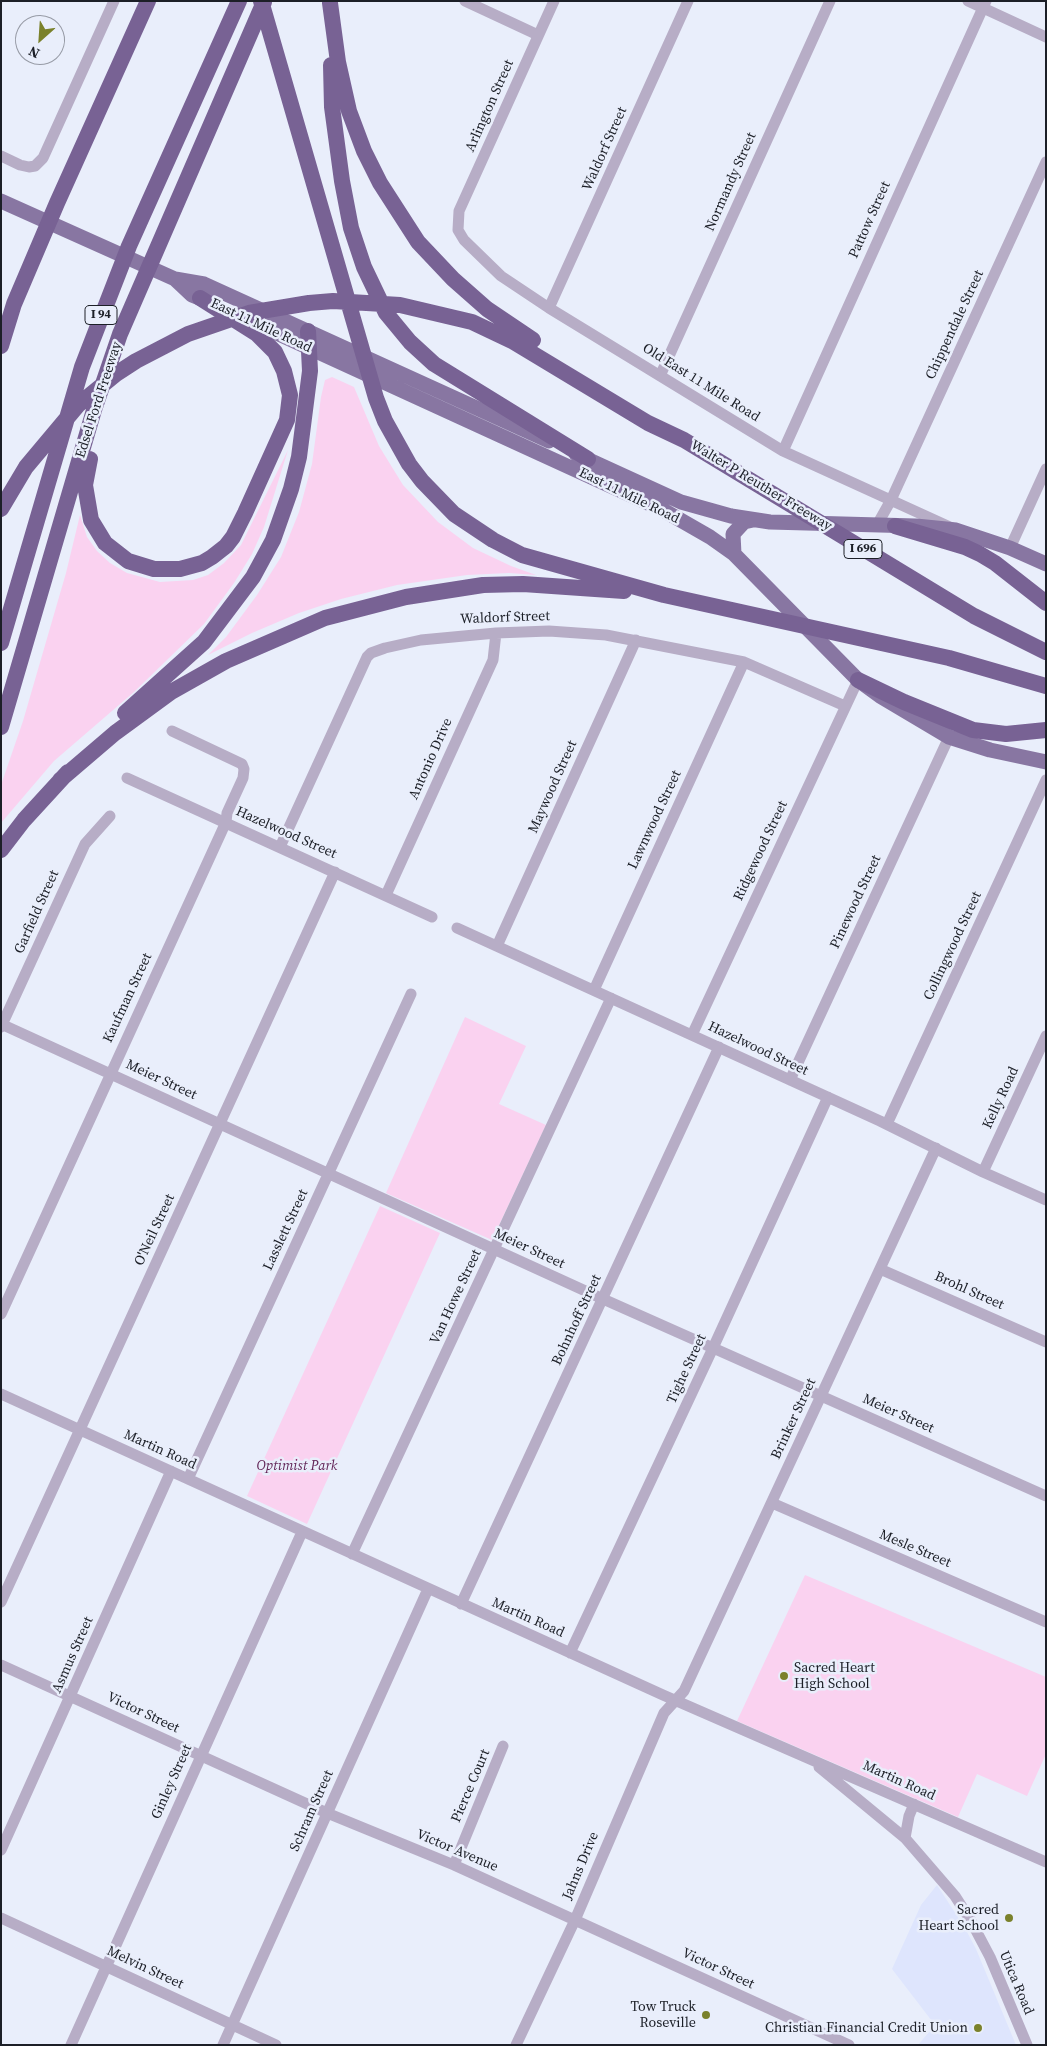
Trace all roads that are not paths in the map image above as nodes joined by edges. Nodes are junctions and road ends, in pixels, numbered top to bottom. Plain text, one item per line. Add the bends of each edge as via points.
1 (114, 1) edge
2 (148, 1) edge
3 (240, 1) edge
4 (263, 1) edge
5 (465, 1) edge
6 (554, 1) edge
7 (688, 1) edge
8 (830, 1) edge
9 (968, 1) edge
10 (330, 2) edge
11 (984, 5) edge
12 (538, 35) junction
13 (1046, 37) edge
14 (1, 156) edge
15 (1046, 162) edge
16 (1, 201) edge
17 (50, 222) junction
18 (457, 224) joint
19 (175, 279) junction
20 (200, 298) junction
21 (549, 308) junction
22 (308, 330) junction
23 (1, 346) edge
24 (308, 348) junction
25 (660, 376) junction
26 (94, 410) junction
27 (684, 440) junction
28 (783, 451) junction
29 (588, 459) junction
30 (1046, 468) edge
31 (891, 500) junction
32 (1, 509) edge
33 (753, 520) junction
34 (870, 525) junction
35 (895, 526) junction
36 (956, 530) junction
37 (1010, 548) junction
38 (734, 554) junction
39 (1046, 564) edge
40 (664, 595) junction
41 (1046, 603) edge
42 (496, 633) junction
43 (636, 640) junction
44 (1, 643) edge
45 (1046, 652) edge
46 (744, 662) junction
47 (858, 680) junction
48 (1046, 686) edge
49 (845, 706) junction
50 (1, 727) edge
51 (1046, 730) edge
52 (172, 731) dead end
53 (950, 736) junction
54 (1046, 762) edge
55 (127, 778) dead end
56 (60, 780) junction
57 (1046, 780) edge
58 (110, 816) dead end
59 (226, 822) junction
60 (280, 847) junction
61 (1, 850) edge
62 (335, 872) junction
63 (386, 895) junction
64 (432, 917) dead end
65 (456, 928) dead end
66 (497, 946) junction
67 (594, 990) junction
68 (411, 994) dead end
69 (611, 998) junction
70 (2, 1025) edge
71 (692, 1035) junction
72 (1046, 1036) edge
73 (719, 1048) junction
74 (110, 1073) junction
75 (790, 1080) junction
76 (828, 1097) junction
77 (221, 1124) junction
78 (888, 1124) junction
79 (936, 1148) junction
80 (984, 1172) junction
81 (328, 1173) junction
82 (1046, 1200) edge
83 (495, 1250) junction
84 (880, 1269) junction
85 (604, 1300) junction
86 (1, 1314) edge
87 (1046, 1342) edge
88 (713, 1348) junction
89 (1, 1394) edge
90 (820, 1397) junction
91 (78, 1430) junction
92 (171, 1472) junction
93 (188, 1479) junction
94 (1046, 1496) edge
95 (772, 1503) junction
96 (302, 1532) junction
97 (352, 1554) junction
98 (428, 1589) junction
99 (1, 1602) edge
100 (461, 1604) junction
101 (1046, 1622) edge
102 (570, 1654) junction
103 (1, 1665) edge
104 (70, 1697) junction
105 (675, 1700) junction
106 (503, 1746) dead end
107 (200, 1756) junction
108 (807, 1757) junction
109 (914, 1804) junction
110 (327, 1813) junction
111 (905, 1838) junction
112 (1, 1850) edge
113 (1046, 1862) edge
114 (454, 1865) junction
115 (1, 1918) edge
116 (574, 1920) junction
117 (106, 1966) junction
118 (232, 2024) junction
119 (70, 2045) edge
120 (223, 2045) edge
121 (276, 2045) edge
122 (516, 2045) edge
123 (849, 2045) edge
124 (1026, 2045) edge

1 - 14 street via 43,158 29,167
2 - 17 highway
3 - 44 highway, Edsel Ford Freeway / I 94 via 133,238 82,367
4 - 26 highway, Edsel Ford Freeway / I 94 via 120,334
4 - 40 highway via 376,398 409,464 454,514 510,549
5 - 12 street
6 - 12 street, Arlington Street
7 - 21 street, Waldorf Street
8 - 25 street, Normandy Street
9 - 11 street
10 - 27 highway via 349,111 380,183 418,242 453,279 494,314 653,414
10 - 29 highway via 332,107 342,181 351,228 364,267 386,313 434,364
11 - 13 street
11 - 28 street, Pattow Street
12 - 18 street, Arlington Street via 459,211
15 - 31 street, Chippendale Street
16 - 17 main road, East 11 Mile Road
17 - 19 main road, East 11 Mile Road
17 - 23 highway via 14,304
18 - 21 street, Old East 11 Mile Road via 459,234 490,267
19 - 20 main road, East 11 Mile Road
19 - 22 main road, East 11 Mile Road via 204,284
20 - 24 main road, East 11 Mile Road
20 - 26 highway via 257,334 275,352 290,396 287,420 273,453 226,546 202,563 167,570 128,561 105,543 91,520 85,485 96,437
21 - 25 street, Old East 11 Mile Road
22 - 24 highway
22 - 29 main road, East 11 Mile Road
24 - 38 main road, East 11 Mile Road via 663,510
24 - 56 highway via 310,371 299,457 273,540 253,577 204,642 109,728
25 - 28 street, Old East 11 Mile Road
26 - 50 highway, Edsel Ford Freeway / I 94
27 - 32 highway via 512,341 472,322 400,305 332,301 309,303 248,313 188,334 136,361 78,406 26,467
27 - 45 highway, Walter P Reuther Freeway / I 696 via 958,606
28 - 31 street, Old East 11 Mile Road
29 - 33 main road, East 11 Mile Road via 681,502
30 - 37 street
31 - 34 street, Chippendale Street
31 - 36 street, Old East 11 Mile Road
33 - 34 main road, East 11 Mile Road
33 - 38 main road via 744,522 733,534
34 - 35 main road, East 11 Mile Road
35 - 36 main road, East 11 Mile Road
35 - 41 highway via 980,554
36 - 37 main road, East 11 Mile Road
37 - 39 main road, East 11 Mile Road
38 - 47 main road, East 11 Mile Road
40 - 48 highway via 949,658
40 - 56 highway via 523,584 483,585 406,597 325,618 226,661 171,692 115,733
42 - 43 street, Waldorf Street via 549,631
42 - 60 street, Waldorf Street via 421,640 371,653
42 - 63 street, Antonio Drive via 493,660
43 - 46 street, Waldorf Street
43 - 66 street, Maywood Street
46 - 49 street, Waldorf Street
46 - 67 street, Lawnwood Street
47 - 49 street, Ridgewood Street
47 - 51 highway via 973,730 1006,734
47 - 53 main road, East 11 Mile Road via 905,712
49 - 71 street, Ridgewood Street
52 - 59 street, Kaufman Street via 242,764 243,778
53 - 54 main road, East 11 Mile Road via 990,750
53 - 75 street, Pinewood Street
55 - 59 street, Hazelwood Street
56 - 61 highway
57 - 78 street, Collingwood Street
58 - 70 street, Garfield Street via 85,844
59 - 60 street, Hazelwood Street
59 - 74 street, Kaufman Street
60 - 62 street, Hazelwood Street
62 - 63 street, Hazelwood Street
62 - 77 street, O'Neil Street
63 - 64 street, Hazelwood Street
65 - 66 street, Hazelwood Street
66 - 67 street, Hazelwood Street
67 - 69 street, Hazelwood Street
68 - 81 street, Lasslett Street
69 - 71 street, Hazelwood Street
69 - 83 street, Van Howe Street
70 - 74 street, Meier Street
71 - 73 street, Hazelwood Street
72 - 80 street, Kelly Road
73 - 75 street, Hazelwood Street
73 - 85 street, Bohnhoff Street
74 - 77 street, Meier Street
74 - 86 street, Kaufman Street
75 - 76 street, Hazelwood Street
76 - 78 street, Hazelwood Street
76 - 88 street, Tighe Street
77 - 81 street, Meier Street
77 - 91 street, O'Neil Street
78 - 79 street, Hazelwood Street
79 - 80 street, Hazelwood Street
79 - 84 street, Brinker Street
80 - 82 street, Hazelwood Street
81 - 83 street, Meier Street
81 - 93 street, Lasslett Street
83 - 85 street, Meier Street
83 - 97 street, Van Howe Street
84 - 87 street, Brohl Street
84 - 90 street, Brinker Street
85 - 88 street, Meier Street
85 - 100 street, Bohnhoff Street
88 - 90 street, Meier Street
88 - 102 street, Tighe Street
89 - 91 street, Martin Road
90 - 94 street, Meier Street
90 - 95 street, Brinker Street
91 - 92 street, Martin Road
91 - 99 street, O'Neil Street
92 - 93 street, Martin Road
92 - 104 street, Asmus Street
93 - 96 street, Martin Road
95 - 101 street, Mesle Street
95 - 105 street, Brinker Street via 684,1690
96 - 97 street, Martin Road
96 - 107 street, Ginley Street
97 - 98 street, Martin Road
98 - 100 street, Martin Road
98 - 110 street, Schram Street
100 - 102 street, Martin Road
102 - 105 street, Martin Road
103 - 104 street, Victor Street
104 - 107 street, Victor Street
104 - 112 street, Asmus Street
105 - 108 street, Martin Road
105 - 116 street, Jahns Drive via 664,1713
106 - 114 street, Pierce Court
107 - 110 street, Victor Street
107 - 117 street, Ginley Street
108 - 109 street, Martin Road
108 - 111 street, Utica Road
109 - 111 street
109 - 113 street, Martin Road
110 - 114 street, Victor Avenue
110 - 118 street, Schram Street
111 - 124 street, Utica Road via 947,1886 971,1921 990,1957
114 - 116 street, Victor Avenue
115 - 117 street, Melvin Street
116 - 122 street, Jahns Drive
116 - 123 street, Victor Street
117 - 118 street, Melvin Street
117 - 119 street, Ginley Street
118 - 120 street, Schram Street
118 - 121 street, Melvin Street

